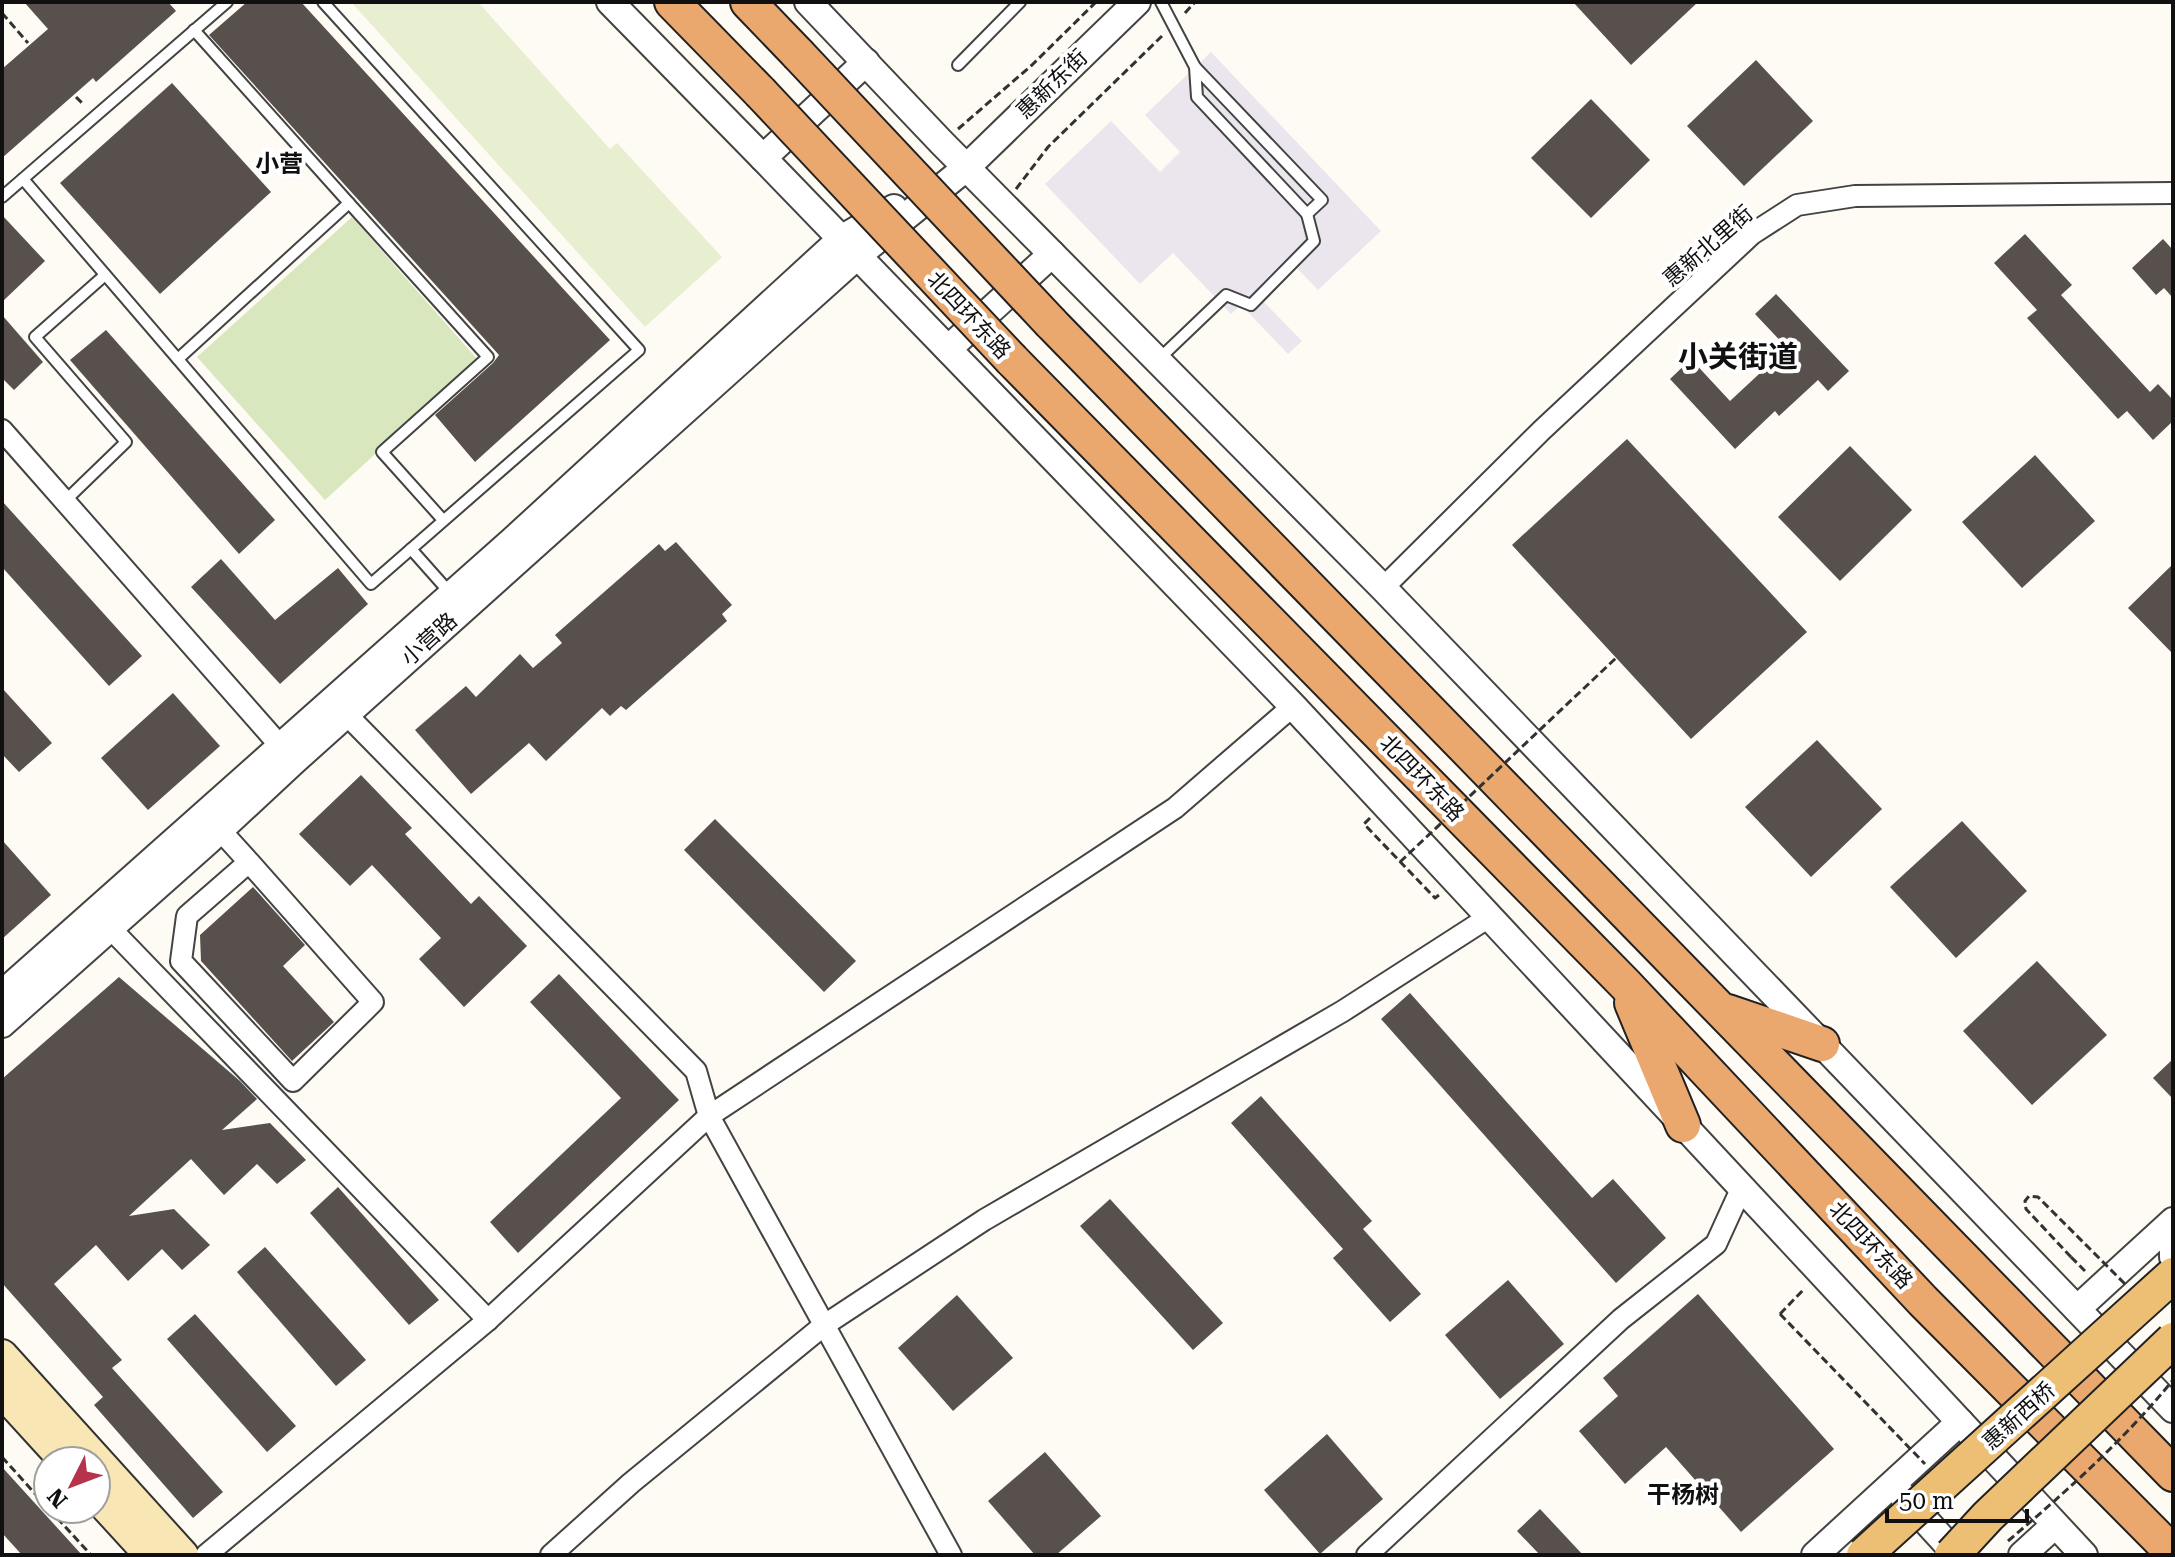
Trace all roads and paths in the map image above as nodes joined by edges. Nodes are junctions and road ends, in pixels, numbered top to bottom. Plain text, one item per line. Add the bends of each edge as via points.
1 (227, 2) edge
2 (323, 2) edge
3 (610, 2) edge
4 (672, 2) edge
5 (748, 2) edge
6 (808, 2) edge
7 (1020, 2) edge
8 (1096, 2) edge
9 (1137, 2) edge
10 (1161, 2) edge
11 (1195, 2) edge
12 (2, 13) edge
13 (1173, 25) junction
14 (194, 30) junction
15 (28, 43) dead end
16 (866, 62) junction
17 (958, 65) dead end
18 (1195, 67) junction
19 (942, 143) junction
20 (763, 158) junction
21 (967, 167) junction
22 (23, 179) junction
23 (2173, 193) edge
24 (2, 197) edge
25 (349, 203) junction
26 (1004, 204) junction
27 (1307, 214) junction
28 (849, 247) junction
29 (1052, 254) junction
30 (105, 275) junction
31 (948, 349) junction
32 (178, 359) junction
33 (1157, 360) junction
34 (2, 430) edge
35 (65, 501) junction
36 (443, 520) junction
37 (411, 549) junction
38 (1383, 588) junction
39 (451, 594) junction
40 (1616, 658) dead end
41 (1293, 706) junction
42 (346, 714) junction
43 (315, 715) junction
44 (287, 754) junction
45 (1364, 824) dead end
46 (220, 830) junction
47 (249, 862) junction
48 (1400, 862) junction
49 (1435, 898) dead end
50 (1489, 917) junction
51 (110, 928) junction
52 (1625, 984) junction
53 (2, 994) edge
54 (1720, 1009) junction
55 (2, 1024) edge
56 (1822, 1044) junction
57 (709, 1116) junction
58 (1683, 1125) junction
59 (1742, 1187) junction
60 (2173, 1221) edge
61 (2173, 1232) edge
62 (2071, 1257) dead end
63 (2173, 1257) edge
64 (1821, 1272) junction
65 (2173, 1275) edge
66 (2130, 1289) dead end
67 (2077, 1309) junction
68 (488, 1320) junction
69 (823, 1326) junction
70 (2173, 1340) edge
71 (2, 1355) edge
72 (2, 1392) edge
73 (2171, 1396) edge
74 (1960, 1422) junction
75 (50, 1445) edge
76 (2, 1457) edge
77 (1930, 1469) dead end
78 (2173, 1474) edge
79 (1892, 1484) junction
80 (32, 1490) edge
81 (112, 1513) edge
82 (64, 1525) edge
83 (2055, 1525) junction
84 (2015, 1548) edge
85 (2173, 1553) edge
86 (91, 1555) edge
87 (150, 1555) edge
88 (183, 1555) edge
89 (206, 1555) edge
90 (551, 1555) edge
91 (951, 1555) edge
92 (1367, 1555) edge
93 (1815, 1555) edge
94 (1864, 1555) edge
95 (1955, 1555) edge
96 (2084, 1555) edge

1 - 14 lane
2 - 36 lane via 639,350
3 - 20 street, 北四环东路
4 - 52 highway, 北四环东路, bridge via 1012,360
5 - 54 highway, bridge via 1051,323
6 - 16 street
7 - 17 lane
8 - 19 path
9 - 21 street, 惠新东街
10 - 13 lane
11 - 13 path
12 - 15 path
13 - 18 lane
13 - 26 path via 1048,147
14 - 22 lane
14 - 25 lane
16 - 19 street
16 - 20 street
18 - 27 lane via 1197,97
18 - 27 lane via 1322,200
19 - 21 street
20 - 28 street, 北四环东路
21 - 26 street
21 - 28 street, 惠新东街
22 - 24 lane
22 - 30 lane
23 - 38 street, 惠新北里街 via 1855,196 1797,205 1752,234
25 - 32 lane
25 - 36 lane via 488,357 382,452
26 - 29 street
27 - 33 lane via 1314,241 1279,278 1251,305 1226,295
28 - 31 street, 北四环东路
28 - 39 street, 小营路
28 - 42 street, 小营路
29 - 31 street
29 - 33 street
30 - 32 lane
30 - 35 lane via 35,337 126,442
31 - 41 street, 北四环东路
32 - 37 lane via 371,584
33 - 38 street
34 - 35 street
35 - 44 street
36 - 37 lane
37 - 39 lane
38 - 56 street
39 - 43 street, 小营路
40 - 48 path, bridge
41 - 50 street, 北四环东路
41 - 57 street via 1175,808
42 - 43 street
42 - 44 street, 小营路
42 - 57 street via 696,1071
43 - 44 street, 小营路
44 - 46 street, 小营路
44 - 53 street, 小营路
45 - 48 path
46 - 47 street
46 - 51 street, 小营路
47 - 47 street via 187,916 181,961 293,1081 373,1002
48 - 49 path
50 - 58 street, 北四环东路
50 - 69 street via 1343,1011 984,1220
51 - 55 street, 小营路
51 - 68 street
52 - 58 highway
52 - 85 highway, 北四环东路 via 1923,1301
54 - 56 highway
54 - 78 highway
56 - 67 street
57 - 68 street
57 - 69 street
58 - 59 street, 北四环东路
59 - 64 street, 北四环东路
59 - 92 street via 1716,1244 1621,1319
60 - 67 street
61 - 63 street
62 - 66 path, bridge via 2026,1209 2029,1196 2038,1197
64 - 74 street, 北四环东路
64 - 77 path, bridge via 1780,1314
65 - 94 main road, 惠新西桥, bridge
67 - 73 street
68 - 89 street
69 - 90 street
69 - 91 street
70 - 95 main road, bridge via 1988,1516
71 - 88 main road
72 - 75 main road
73 - 84 path, bridge via 2141,1418
74 - 79 street
74 - 83 street, 北四环东路
76 - 80 path
79 - 93 street
79 - 95 street
81 - 87 main road
82 - 86 path
83 - 84 street
83 - 96 street, 北四环东路

